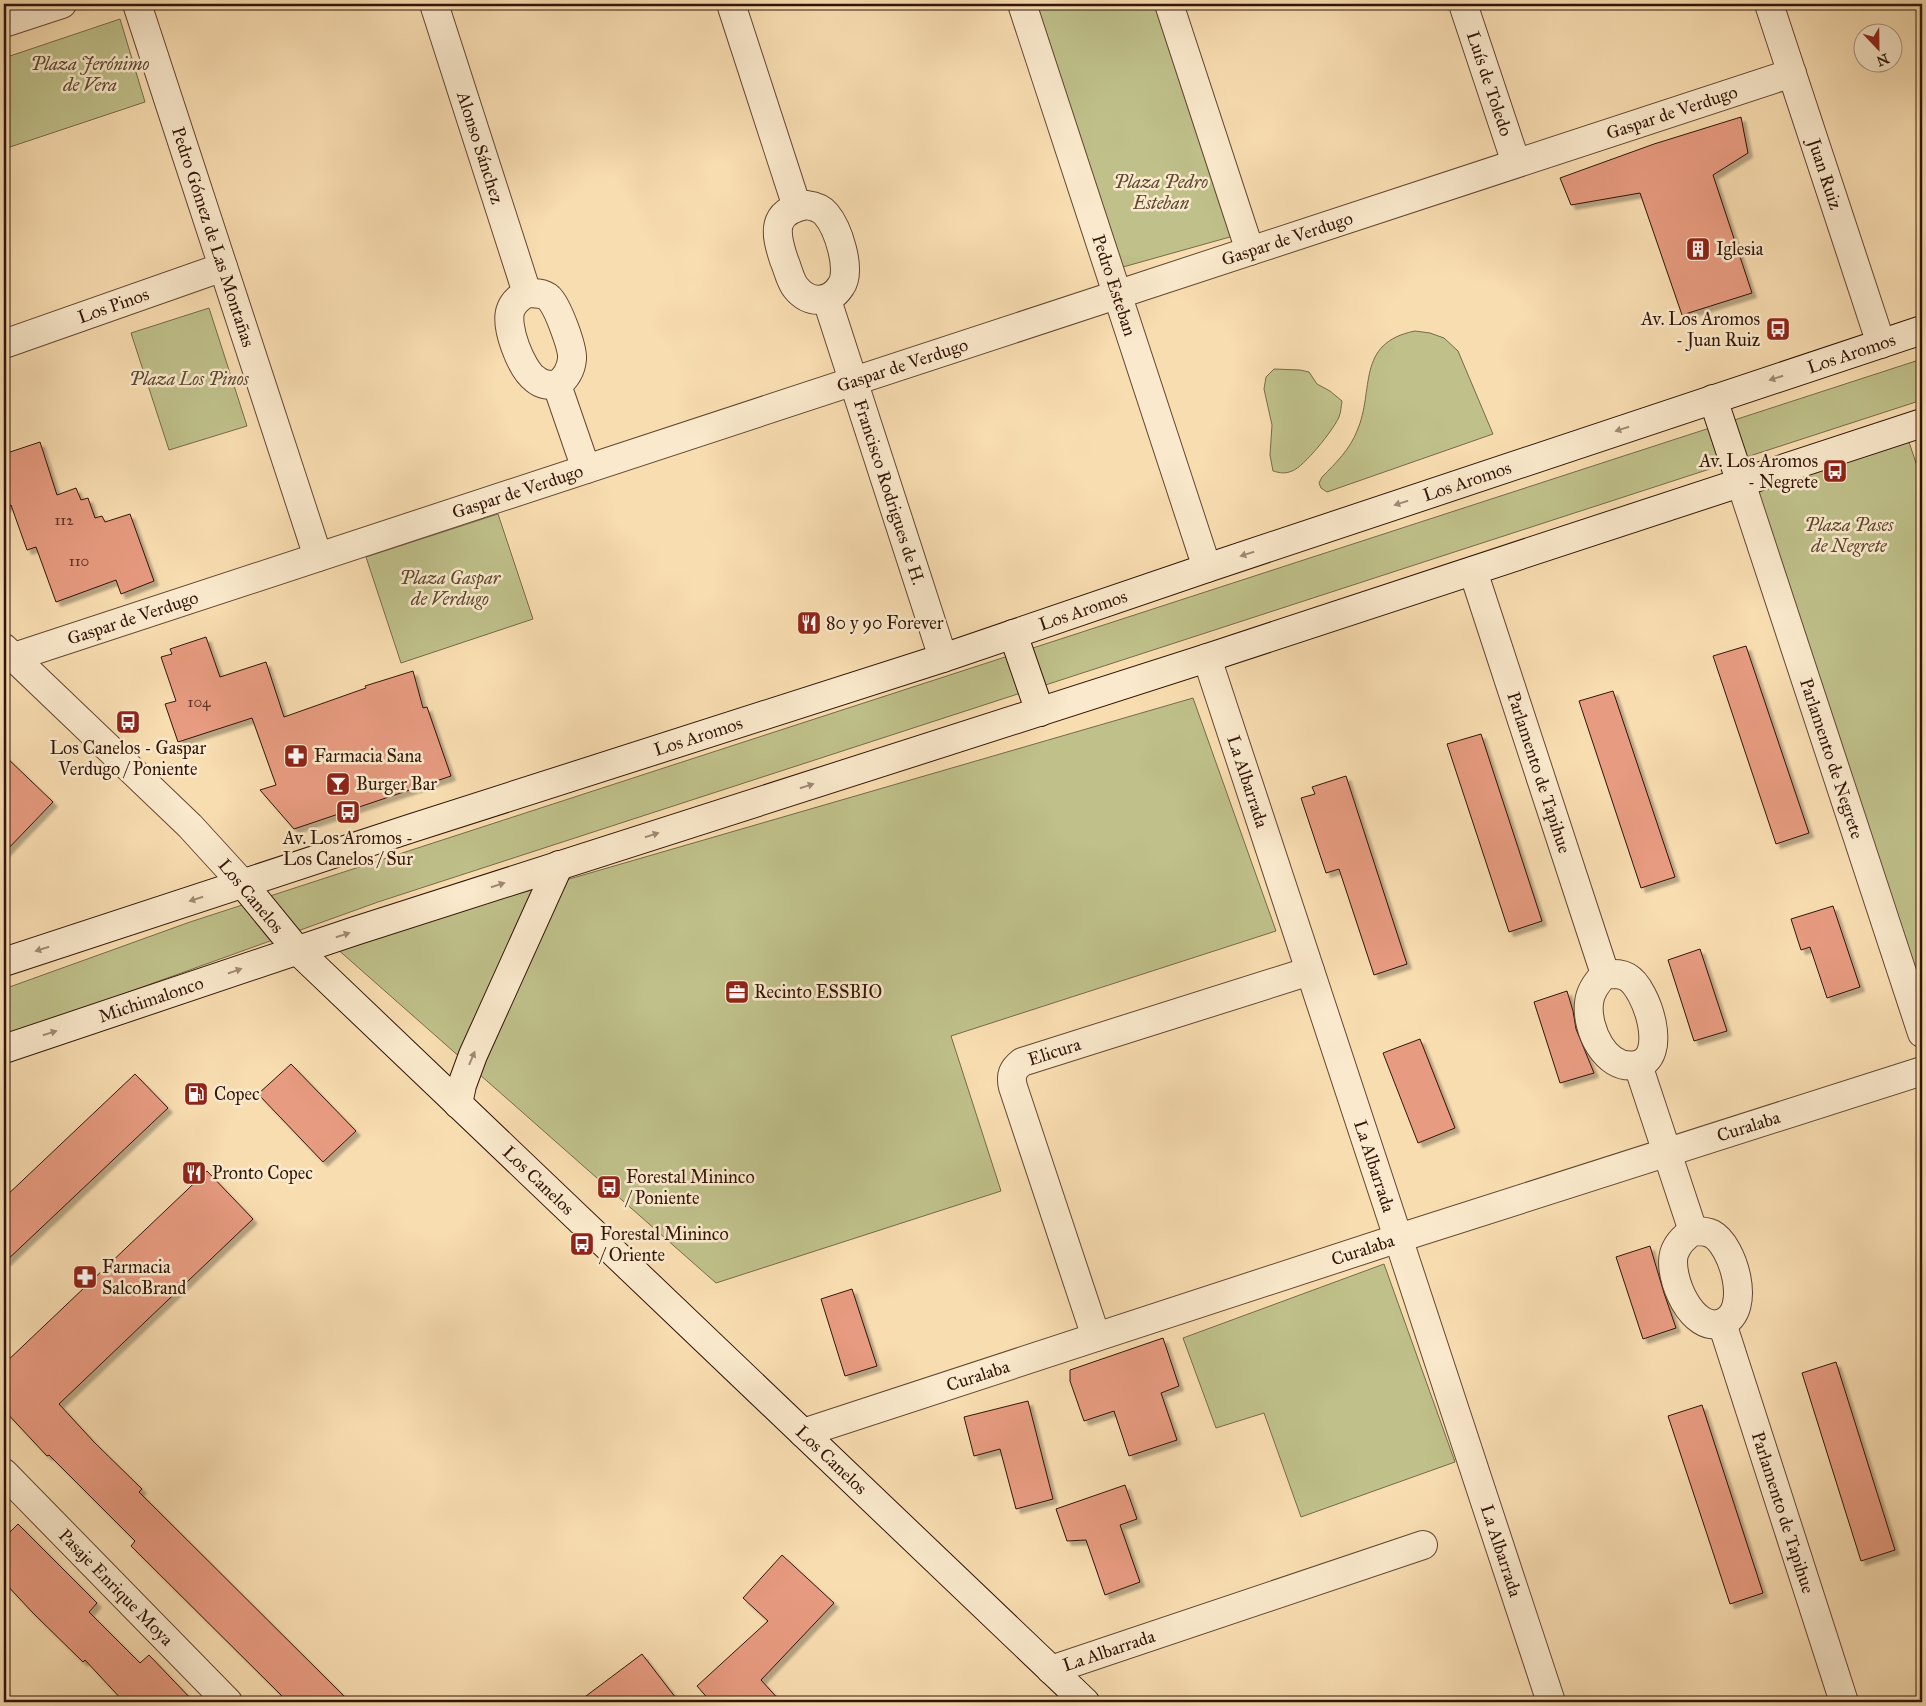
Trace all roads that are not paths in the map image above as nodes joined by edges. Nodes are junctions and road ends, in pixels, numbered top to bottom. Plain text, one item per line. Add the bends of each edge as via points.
1 (62, 4) edge
2 (137, 4) edge
3 (434, 4) edge
4 (731, 4) edge
5 (1022, 4) edge
6 (1169, 4) edge
7 (1463, 4) edge
8 (1769, 4) edge
9 (4, 23) edge
10 (1792, 73) junction
11 (1516, 163) junction
12 (797, 207) junction
13 (1250, 251) junction
14 (223, 267) junction
15 (528, 293) junction
16 (1117, 294) junction
17 (827, 300) junction
18 (1922, 330) edge
19 (4, 344) edge
20 (1881, 344) junction
21 (853, 381) junction
22 (557, 385) junction
23 (1713, 399) junction
24 (1921, 427) edge
25 (586, 469) junction
26 (1741, 483) junction
27 (318, 556) junction
28 (1207, 568) junction
29 (1473, 571) junction
30 (1013, 634) junction
31 (9, 652) edge
32 (943, 658) junction
33 (1208, 658) junction
34 (1040, 712) junction
35 (559, 865) junction
36 (243, 884) junction
37 (297, 950) junction
38 (4, 962) edge
39 (1310, 971) junction
40 (1605, 974) junction
41 (1922, 1033) edge
42 (4, 1049) edge
43 (1638, 1065) junction
44 (1922, 1071) edge
45 (458, 1104) junction
46 (1667, 1153) junction
47 (1693, 1231) junction
48 (1398, 1238) junction
49 (1722, 1323) junction
50 (1096, 1337) junction
51 (803, 1434) junction
52 (4, 1473) edge
53 (1422, 1545) dead end
54 (1051, 1670) junction
55 (228, 1702) edge
56 (1085, 1702) edge
57 (1551, 1702) edge
58 (1844, 1702) edge

1 - 9 street
2 - 14 street, Pedro Gómez de Las Montañas
3 - 15 street, Alonso Sánchez
4 - 12 street
5 - 16 street, Pedro Esteban
6 - 13 street
7 - 11 street, Luís de Toledo
8 - 10 street, Juan Ruiz
10 - 11 street, Gaspar de Verdugo
10 - 20 street, Juan Ruiz
11 - 13 street, Gaspar de Verdugo
12 - 17 street via 788,211 777,230 790,278 805,296
12 - 17 street via 815,206 826,213 845,261 843,283
13 - 16 street, Gaspar de Verdugo
14 - 19 street, Los Pinos
14 - 27 street, Pedro Gómez de Las Montañas
15 - 22 street via 542,294 553,303 572,352 571,367
15 - 22 street via 520,297 510,310 510,328 528,373 545,385
16 - 21 street, Gaspar de Verdugo
16 - 28 street, Pedro Esteban
17 - 21 street, Francisco Rodrigues de H.
18 - 20 street, Los Aromos
20 -> 23 street, Los Aromos
21 - 25 street, Gaspar de Verdugo
21 - 32 street, Francisco Rodrigues de H.
22 - 25 street
23 - 26 street, Parlamento de Negrete
23 -> 28 street, Los Aromos
24 - 26 street
25 - 27 street, Gaspar de Verdugo
26 - 29 street
26 - 41 street, Parlamento de Negrete
27 - 31 street, Gaspar de Verdugo
28 - 30 street, Los Aromos
29 - 33 street
29 - 40 street, Parlamento de Tapihue
30 - 32 street, Los Aromos
30 - 34 street
31 - 36 street, Los Canelos via 190,826
32 - 36 street, Los Aromos
33 - 34 street
33 - 39 street, La Albarrada
35 -> 34 street
37 -> 35 street
45 -> 35 street via 473,1055
36 - 37 street, Los Canelos
36 -> 38 street
42 -> 37 street, Michimalonco
37 - 45 street, Los Canelos
39 - 48 street, La Albarrada
39 - 50 street, Elicura via 1022,1062 1013,1071 1013,1086
40 - 43 street via 1628,978 1641,992 1654,1042 1649,1055
40 - 43 street via 1592,990 1589,1003 1593,1028 1605,1053 1614,1061
43 - 46 street
44 - 46 street, Curalaba
45 - 51 street, Los Canelos
46 - 47 street
46 - 48 street, Curalaba
47 - 49 street via 1711,1233 1727,1249 1740,1296 1737,1308
47 - 49 street via 1678,1245 1674,1255 1676,1279 1689,1310 1710,1323
48 - 50 street, Curalaba
48 - 57 street, La Albarrada
49 - 58 street, Parlamento de Tapihue
50 - 51 street, Curalaba
51 - 54 street, Los Canelos
52 - 55 street, Pasaje Enrique Moya
53 - 54 street, La Albarrada
54 - 56 street, Los Canelos

